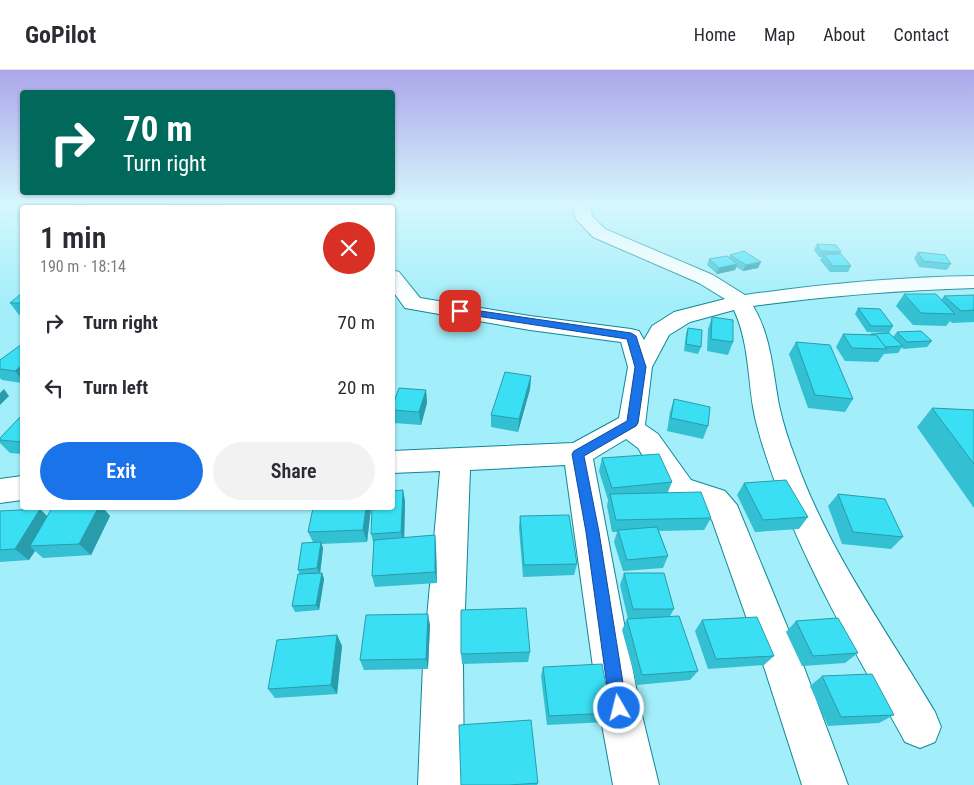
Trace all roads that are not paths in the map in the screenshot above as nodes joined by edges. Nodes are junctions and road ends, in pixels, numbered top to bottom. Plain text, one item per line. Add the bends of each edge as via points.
1 (609, 237) edge
2 (395, 280) edge
3 (974, 282) edge
4 (740, 302) junction
5 (640, 367) junction
6 (626, 426) junction
7 (578, 454) junction
8 (456, 459) junction
9 (395, 462) edge
10 (20, 488) edge
11 (0, 491) edge
12 (920, 728) dead end
13 (441, 785) edge
14 (636, 785) edge
15 (825, 785) edge

1 - 4 street via 706,279
2 - 5 street via 413,303 631,336
3 - 4 street via 822,290
4 - 5 street via 682,317 660,331
4 - 12 street via 749,319 769,418 784,466 818,549
5 - 6 street via 632,423
6 - 7 street
6 - 15 street via 648,441 680,489 714,500 726,514
7 - 8 street
7 - 14 street via 621,727
8 - 9 street
8 - 13 street via 443,664
10 - 11 street

